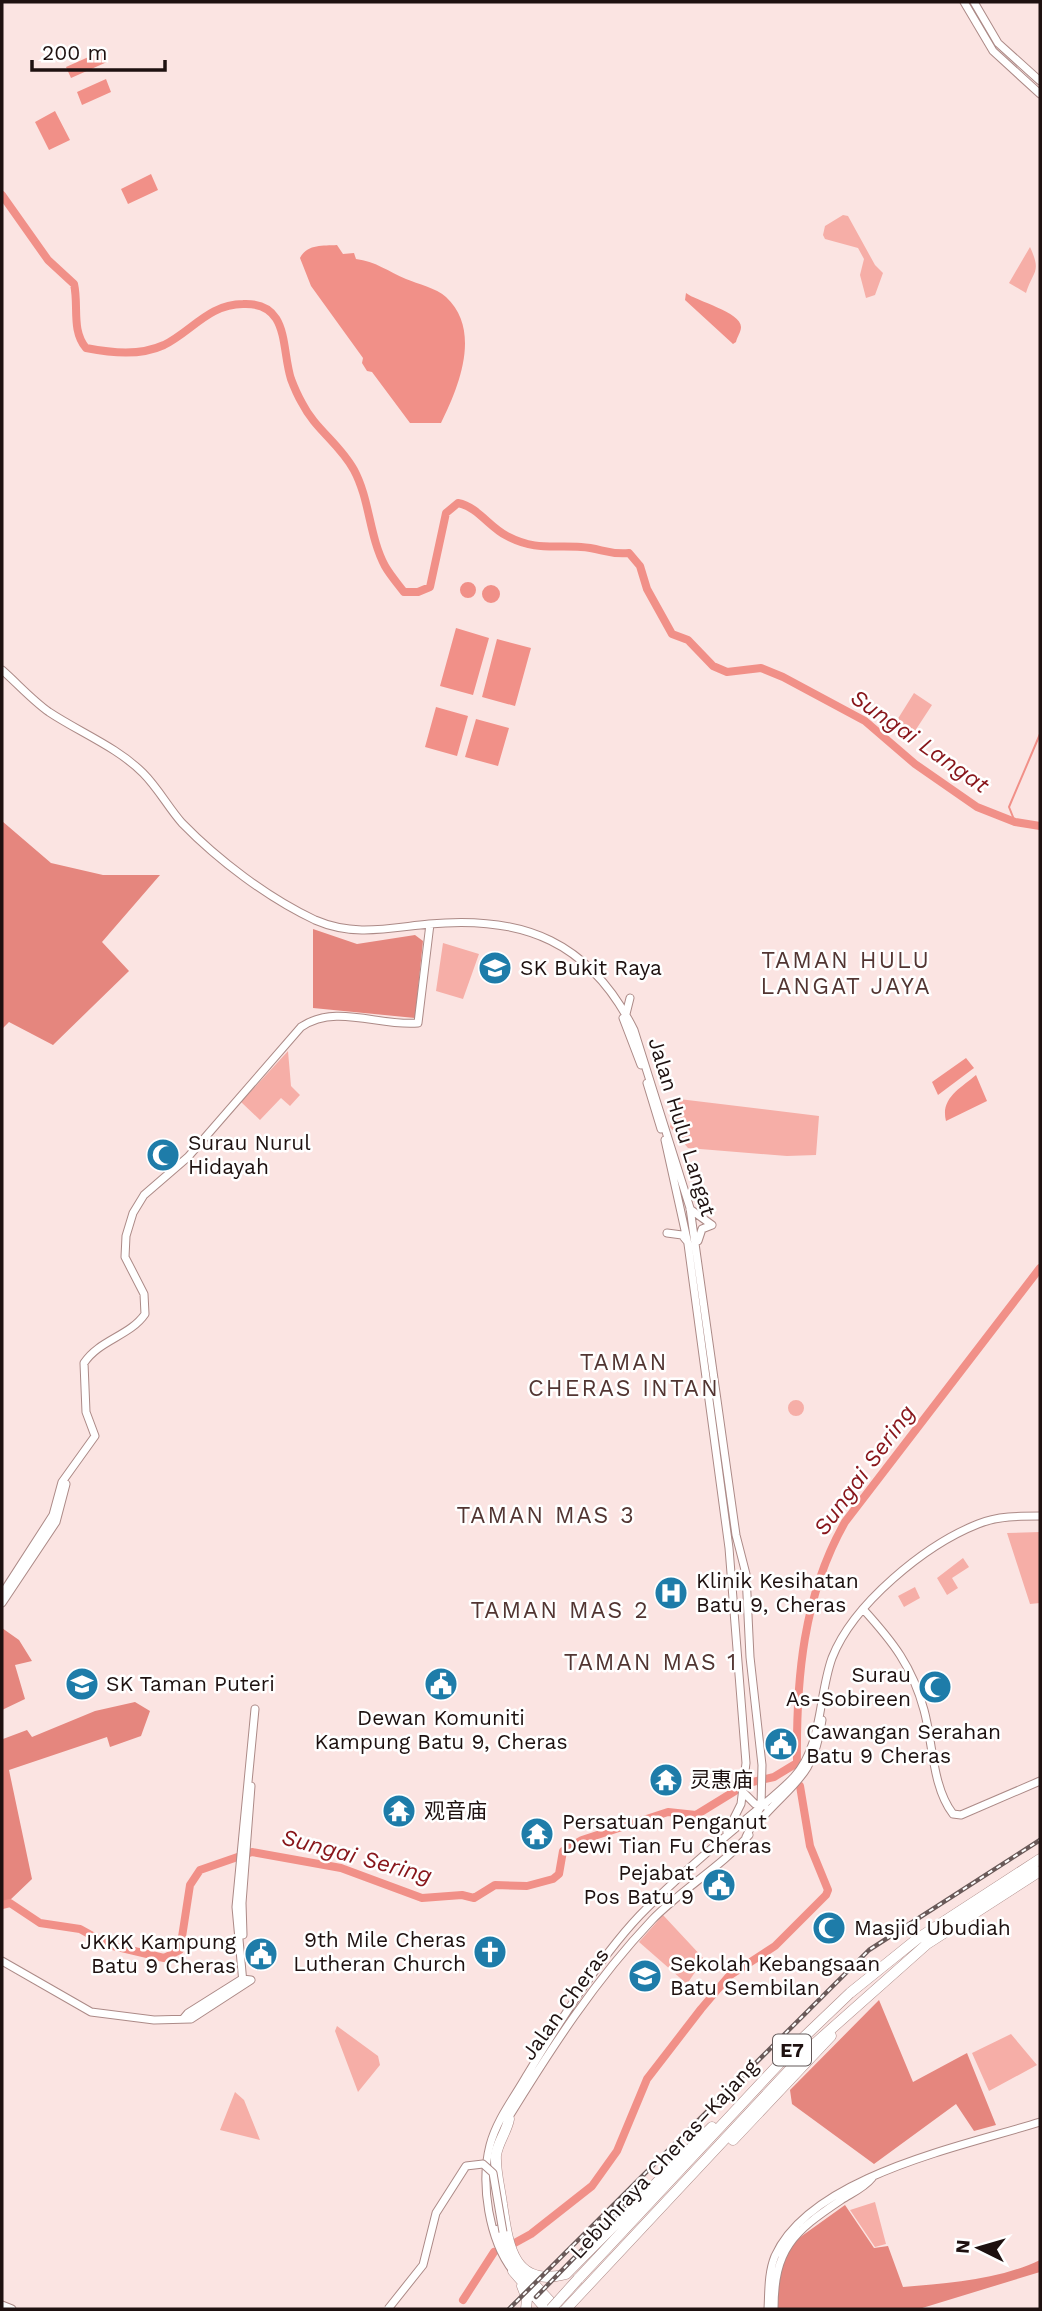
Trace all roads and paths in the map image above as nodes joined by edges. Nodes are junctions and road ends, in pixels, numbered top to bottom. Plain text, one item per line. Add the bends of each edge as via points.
1 (964, 2) edge
2 (974, 2) edge
3 (1040, 81) edge
4 (1040, 94) edge
5 (2, 670) edge
6 (445, 923) junction
7 (430, 924) junction
8 (429, 939) junction
9 (629, 998) dead end
10 (617, 1004) junction
11 (626, 1014) junction
12 (686, 1210) junction
13 (693, 1244) junction
14 (66, 1476) junction
15 (1040, 1516) edge
16 (2, 1594) edge
17 (2, 1602) edge
18 (863, 1609) junction
19 (828, 1675) junction
20 (746, 1763) junction
21 (762, 1768) junction
22 (1040, 1781) edge
23 (784, 1786) junction
24 (766, 1788) junction
25 (744, 1793) junction
26 (761, 1806) junction
27 (772, 1808) junction
28 (725, 1837) junction
29 (747, 1837) junction
30 (244, 1843) junction
31 (714, 1847) junction
32 (728, 1854) junction
33 (1040, 1859) edge
34 (1040, 1871) edge
35 (2, 1961) edge
36 (805, 2036) junction
37 (521, 2085) joint
38 (509, 2119) junction
39 (1040, 2122) edge
40 (872, 2177) junction
41 (503, 2247) junction
42 (516, 2269) junction
43 (3, 2307) edge
44 (569, 2307) edge
45 (12, 2309) edge
46 (388, 2309) edge
47 (526, 2309) edge
48 (549, 2309) edge
49 (557, 2309) edge
50 (768, 2309) edge
51 (774, 2309) edge

1 - 4 main road via 993,51
2 - 3 main road via 998,43
5 - 7 main road, Jalan Hulu Langat via 47,710 143,773 195,835 293,908 352,931
6 - 7 main road, Jalan Hulu Langat
6 - 8 main road
6 - 10 main road, Jalan Hulu Langat via 489,921 541,935 589,969
7 - 8 main road
8 - 14 main road via 418,1023 321,1017 310,1021 188,1157 138,1204 127,1229 125,1257 144,1294 145,1314 84,1363 86,1412 95,1436
9 - 11 main road
10 - 11 main road, Jalan Hulu Langat
10 - 12 main road, Jalan Hulu Langat
11 - 12 main road, Jalan Hulu Langat via 649,1073
12 - 13 main road, Jalan Hulu Langat
12 - 13 main road via 682,1221 669,1232
12 - 13 main road via 712,1225 702,1229
13 - 20 main road, Jalan Hulu Langat via 729,1548
13 - 21 main road, Jalan Hulu Langat via 736,1535 746,1574
14 - 16 main road via 40,1538
14 - 17 main road via 56,1522
15 - 18 main road via 990,1520 957,1534 909,1567
18 - 19 main road via 837,1647
18 - 22 main road via 909,1668 925,1713 942,1794 953,1814 961,1815
19 - 23 main road via 808,1755
19 - 27 main road via 815,1756
20 - 21 main road
20 - 25 main road, Jalan Hulu Langat
21 - 24 main road
23 - 24 main road
23 - 26 main road
24 - 26 main road
25 - 26 main road
25 - 28 main road, Jalan Hulu Langat
26 - 27 main road
26 - 28 main road
26 - 29 main road
27 - 29 main road, Jalan Cheras
28 - 31 main road, Jalan Hulu Langat
29 - 32 main road, Jalan Cheras
30 - 30 main road via 255,1709
30 - 35 main road via 245,1982 183,2020 91,2012
31 - 32 main road via 722,1846
31 - 37 main road, Jalan Hulu Langat via 626,1932
32 - 38 main road, Jalan Cheras via 663,1910 622,1956 550,2051
33 - 36 highway, Lebuhraya Cheras–Kajang / E7 via 917,1939
34 - 44 highway, Lebuhraya Cheras–Kajang / E7 via 927,1944 811,2047
36 - 38 highway via 793,2043 566,2274 539,2276 510,2252 496,2162
36 - 48 highway, Lebuhraya Cheras–Kajang / E7, bridge
37 - 42 main road, Jalan Cheras via 494,2133 486,2172 497,2244
38 - 41 main road, Jalan Cheras via 497,2135 490,2164
39 - 40 main road via 891,2166
40 - 50 main road via 817,2210 782,2244 772,2265
40 - 51 main road via 787,2246 776,2267
41 - 42 main road, Jalan Cheras
41 - 46 main road, bridge via 493,2173 483,2164 466,2166 436,2213 423,2265
42 - 47 highway
42 - 48 highway
42 - 49 highway
43 - 45 main road

